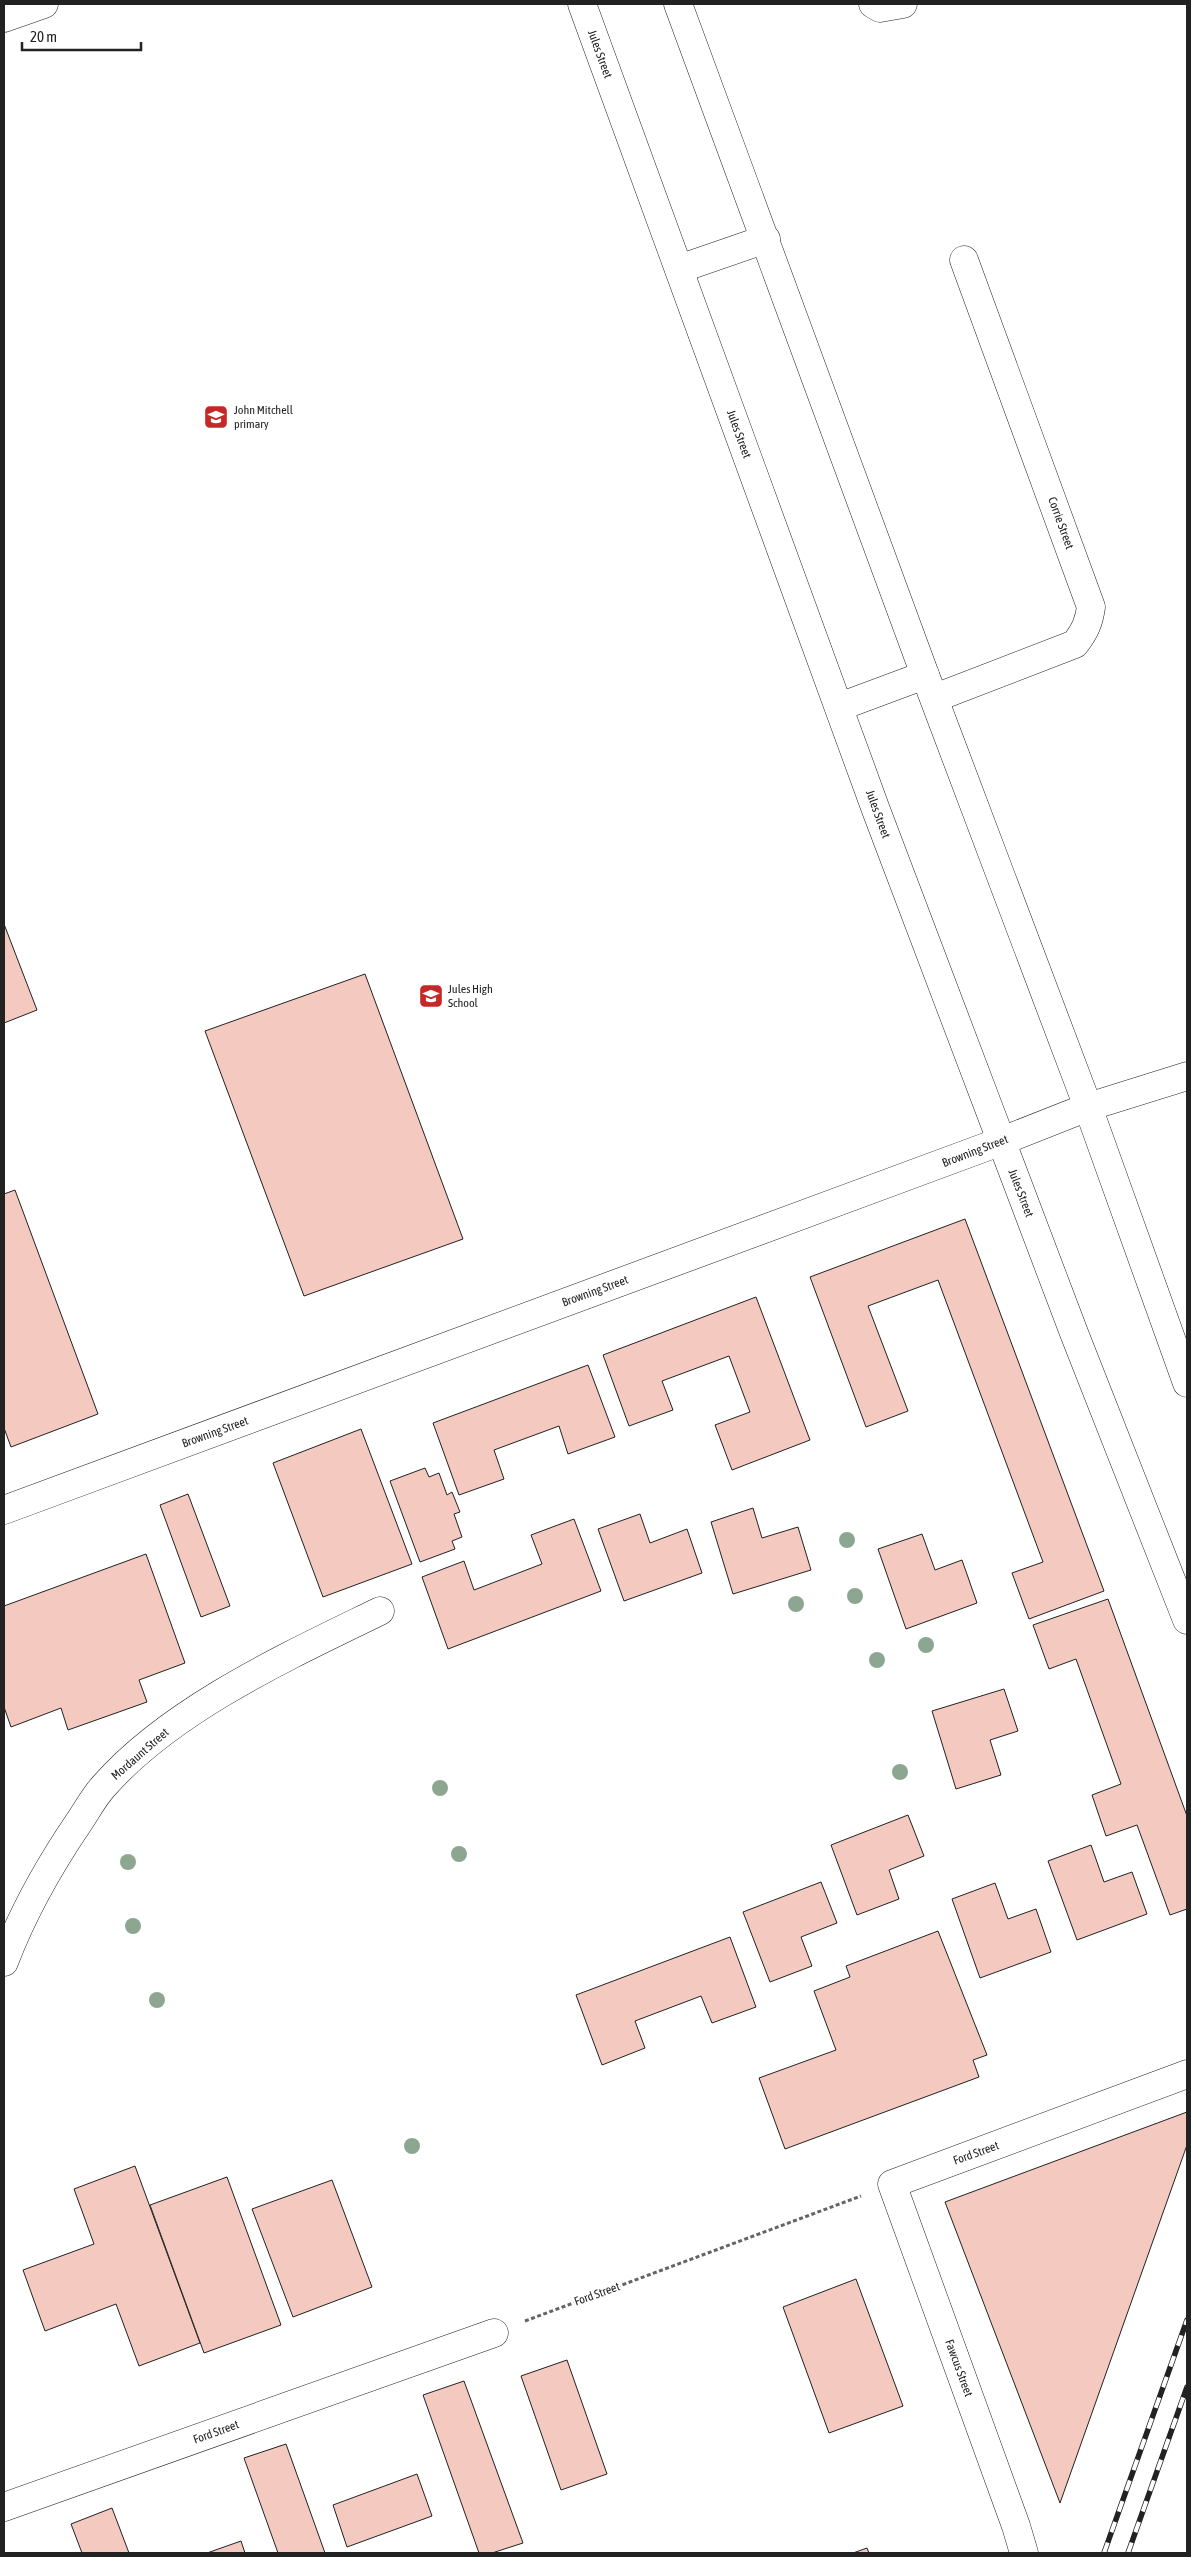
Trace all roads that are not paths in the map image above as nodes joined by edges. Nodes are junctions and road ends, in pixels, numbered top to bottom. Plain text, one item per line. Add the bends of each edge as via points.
1 (44, 4) edge
2 (582, 4) edge
3 (678, 4) edge
4 (873, 4) edge
5 (903, 4) edge
6 (4, 18) edge
7 (766, 238) junction
8 (964, 260) dead end
9 (680, 269) junction
10 (930, 687) junction
11 (839, 706) junction
12 (1187, 1076) edge
13 (1088, 1107) junction
14 (1002, 1141) junction
15 (1187, 1383) edge
16 (4, 1510) edge
17 (1178, 1571) edge
18 (380, 1612) dead end
19 (1187, 1620) edge
20 (4, 1962) edge
21 (1187, 2074) edge
22 (892, 2184) joint
23 (494, 2333) road end
24 (4, 2507) edge
25 (1024, 2553) edge

1 - 6 street
2 - 9 street, Jules Street
3 - 7 street
4 - 5 street via 880,8
7 - 9 street
7 - 10 street
8 - 10 street, Corrie Street via 1091,606 1089,621 1075,644
9 - 11 street, Jules Street
10 - 11 street, Corrie Street
10 - 13 street
11 - 14 street, Jules Street
12 - 13 street, Browning Street
13 - 14 street, Browning Street
13 - 15 street
14 - 16 street, Browning Street
14 - 17 street, Jules Street via 1074,1334
17 - 19 street, Jules Street
18 - 20 street, Mordaunt Street via 311,1644 234,1687 160,1734 124,1767 102,1788 53,1860
21 - 22 street, Ford Street
22 - 25 street, Fawcus Street
23 - 24 street, Ford Street

